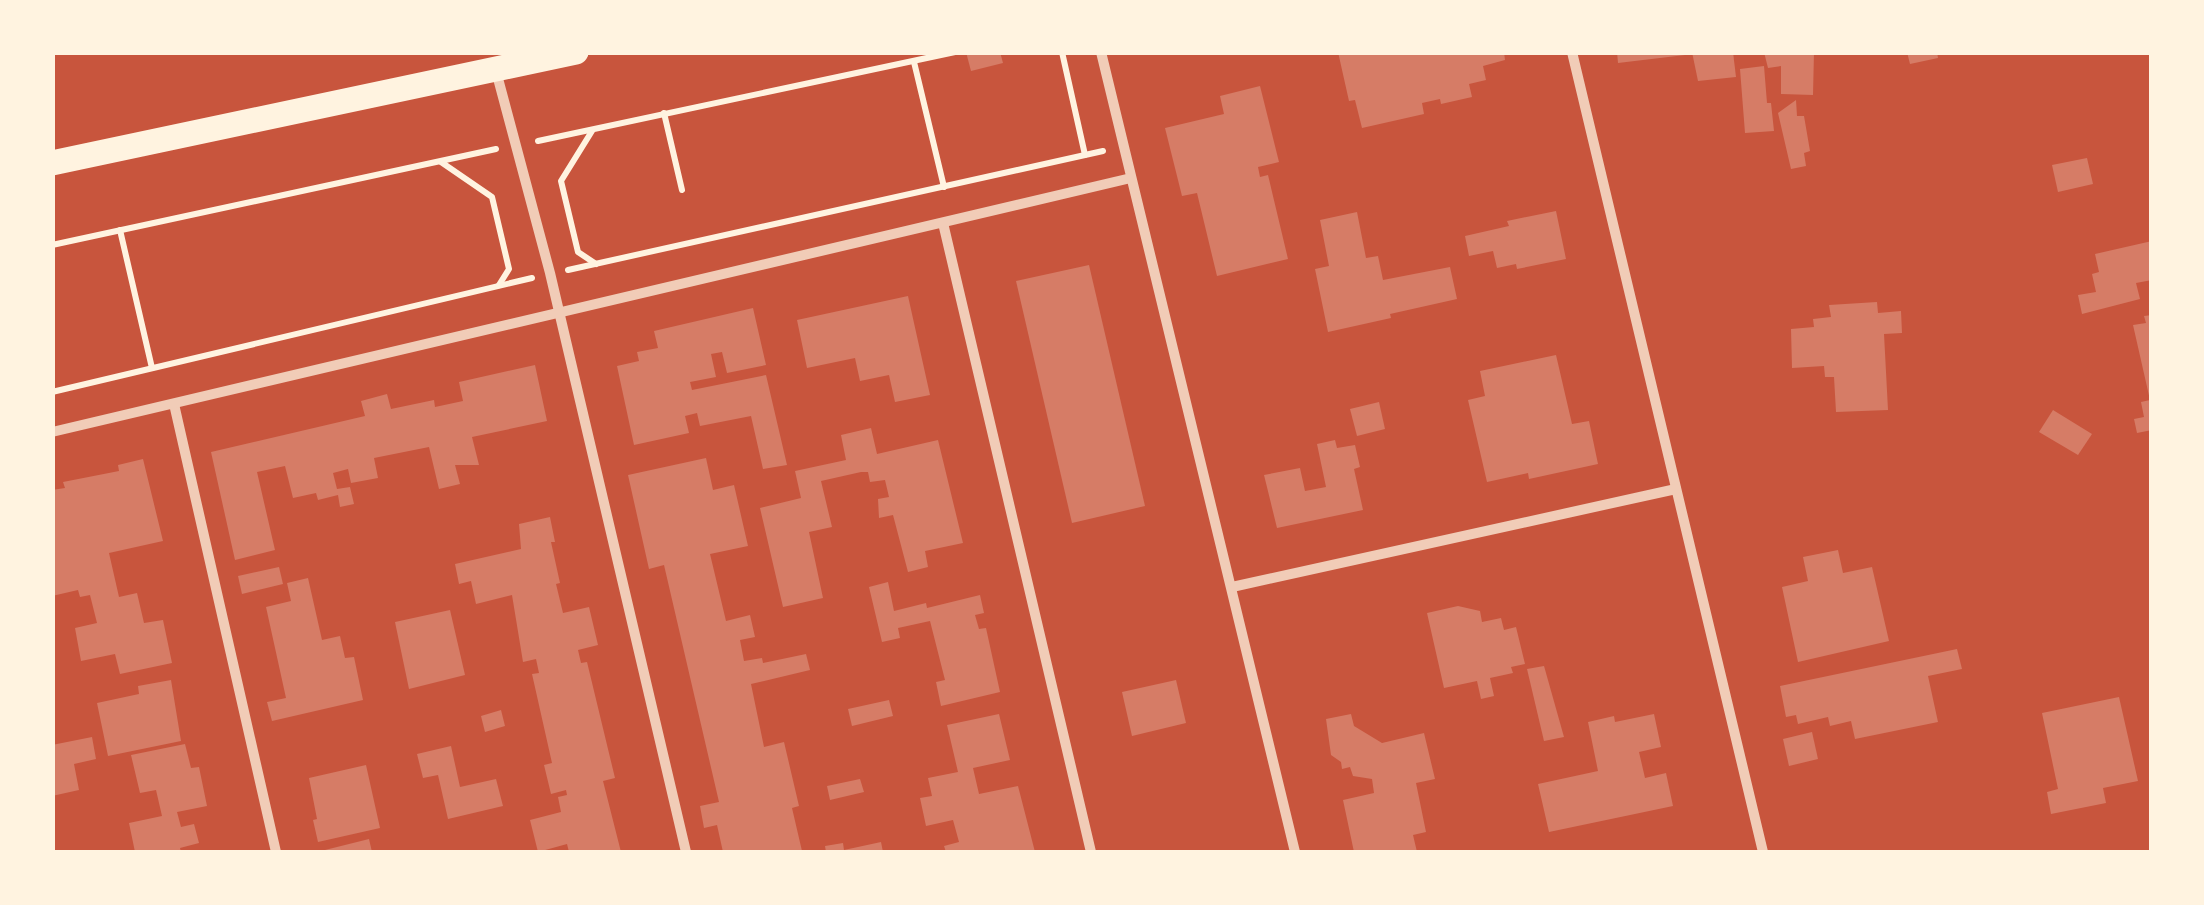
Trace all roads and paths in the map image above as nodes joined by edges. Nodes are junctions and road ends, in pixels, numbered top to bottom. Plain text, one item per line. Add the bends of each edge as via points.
1 (576, 52) edge
2 (955, 52) edge
3 (1062, 52) edge
4 (1101, 52) edge
5 (1572, 52) edge
6 (914, 62) junction
7 (496, 70) junction
8 (664, 113) junction
9 (593, 130) junction
10 (516, 145) junction
11 (1124, 146) junction
12 (1085, 155) junction
13 (441, 162) junction
14 (52, 163) edge
15 (1131, 178) junction
16 (944, 187) junction
17 (682, 190) dead end
18 (942, 223) junction
19 (120, 230) junction
20 (52, 245) edge
21 (597, 264) junction
22 (550, 274) junction
23 (498, 286) junction
24 (560, 312) junction
25 (152, 368) junction
26 (52, 392) edge
27 (174, 404) junction
28 (52, 432) edge
29 (1676, 490) junction
30 (1232, 587) junction
31 (276, 852) edge
32 (686, 852) edge
33 (1091, 852) edge
34 (1295, 852) edge
35 (1764, 852) edge

1 - 7 main road
2 - 6 path
3 - 12 path
4 - 11 street
5 - 29 street
6 - 8 path
6 - 16 path
7 - 10 street
7 - 14 main road
8 - 9 path
8 - 17 path
9 - 10 path
9 - 21 path via 561,181 578,252
10 - 13 path
10 - 22 street
11 - 12 path
11 - 15 street
12 - 16 path
13 - 19 path
13 - 23 path via 492,197 509,269
15 - 18 street
15 - 30 street
16 - 21 path
18 - 24 street
18 - 33 street
19 - 20 path
19 - 25 path
21 - 22 path
22 - 23 path
22 - 24 street
23 - 25 path
24 - 27 street
24 - 32 street
25 - 26 path
27 - 28 street
27 - 31 street
29 - 30 street
29 - 35 street
30 - 34 street

